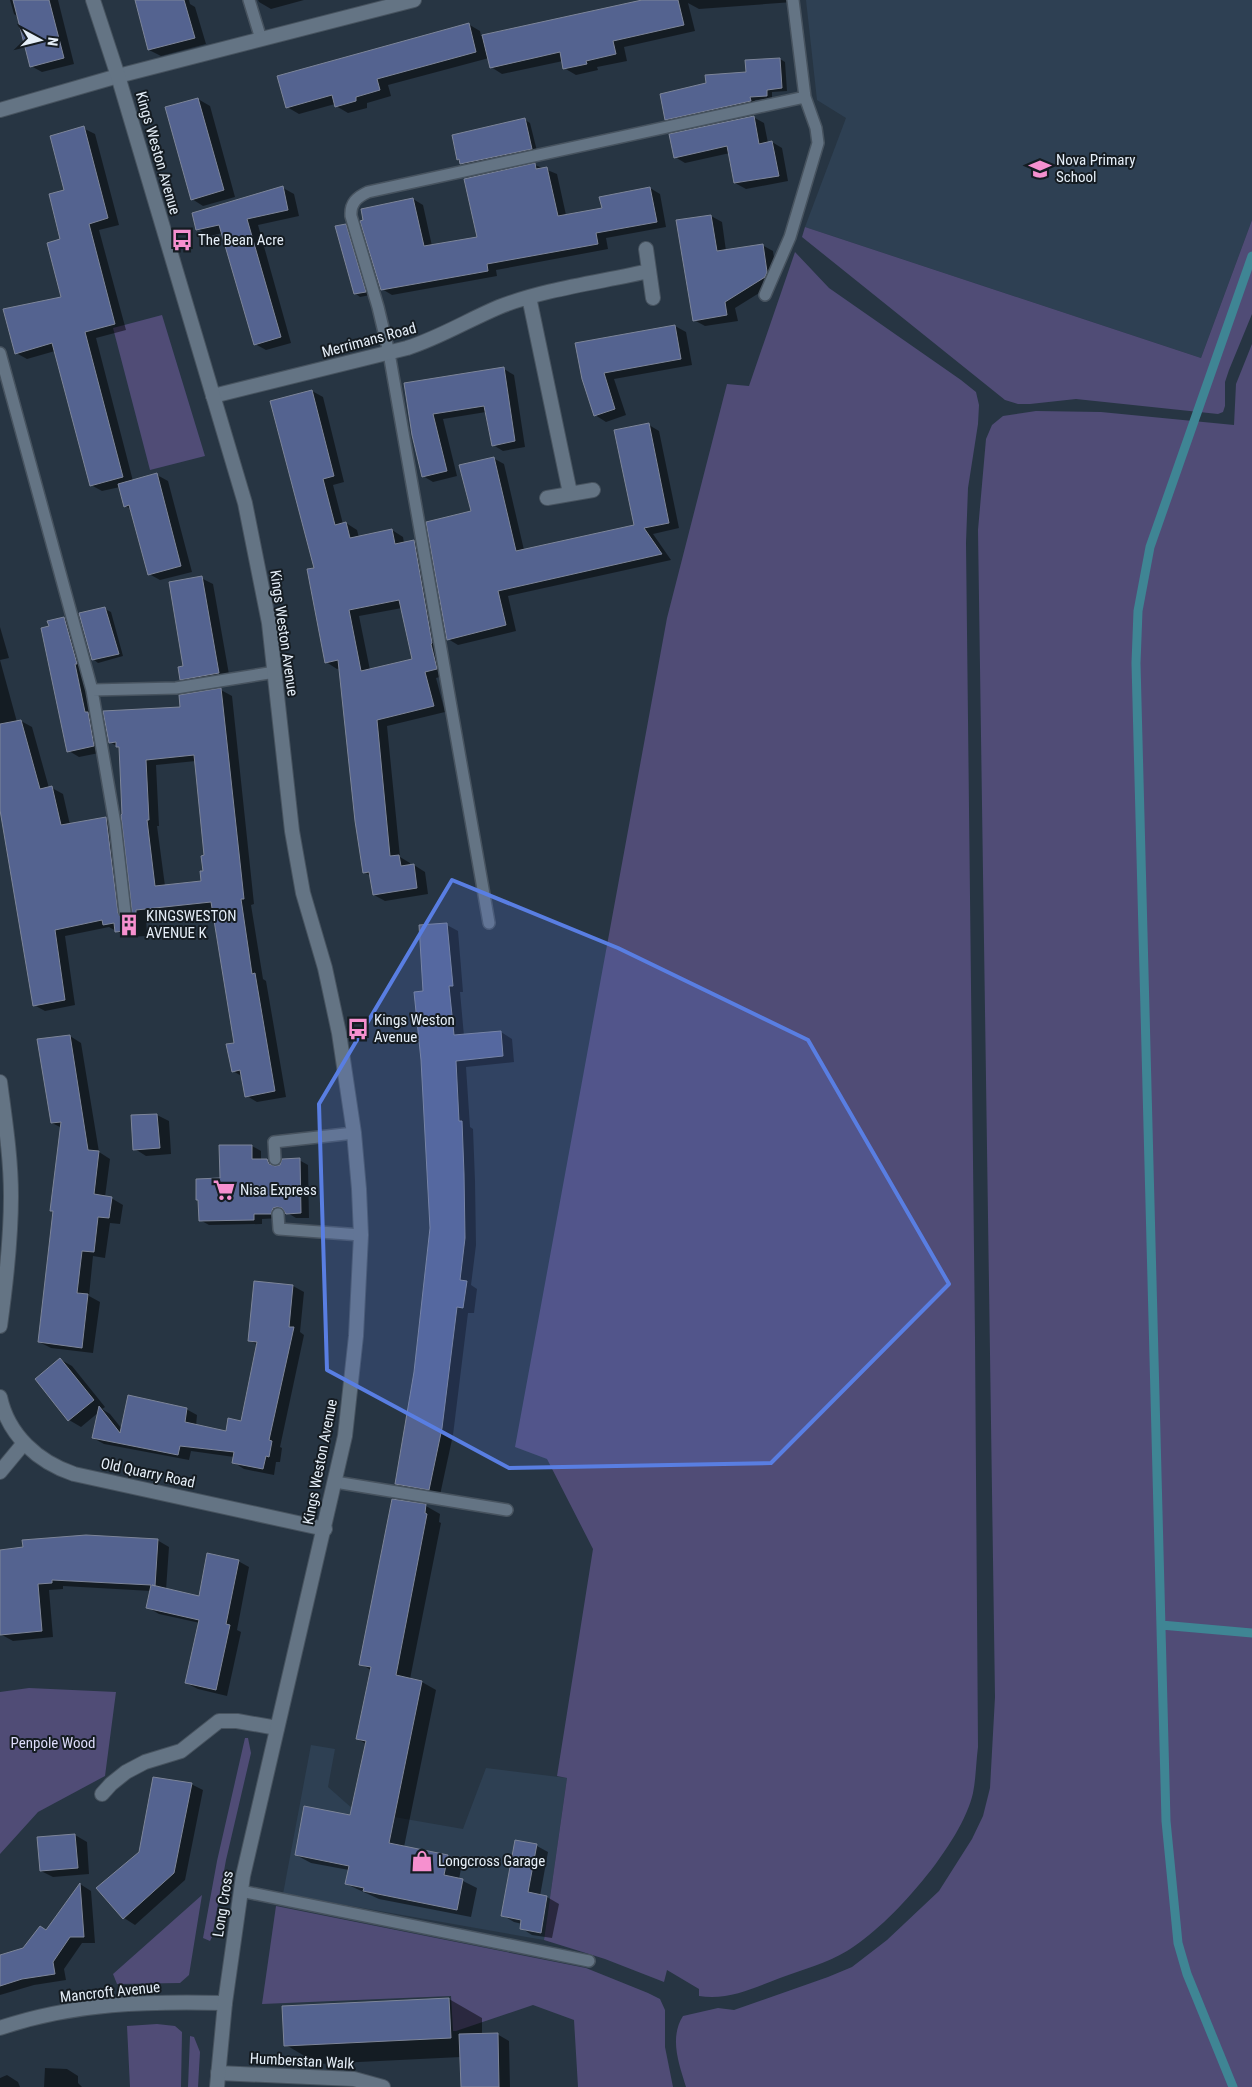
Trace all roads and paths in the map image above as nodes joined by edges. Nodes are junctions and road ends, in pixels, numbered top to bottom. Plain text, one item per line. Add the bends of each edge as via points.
1 (93, 0) edge
2 (250, 0) edge
3 (414, 0) edge
4 (793, 0) edge
5 (261, 40) junction
6 (118, 76) junction
7 (805, 97) junction
8 (0, 110) edge
9 (646, 249) dead end
10 (649, 271) junction
11 (765, 295) dead end
12 (529, 298) junction
13 (653, 298) dead end
14 (0, 353) edge
15 (388, 353) junction
16 (213, 396) junction
17 (593, 490) dead end
18 (570, 493) junction
19 (547, 498) dead end
20 (274, 672) junction
21 (92, 690) junction
22 (126, 912) dead end
23 (489, 923) dead end
24 (0, 1082) edge
25 (354, 1133) junction
26 (4, 1136) edge
27 (275, 1159) dead end
28 (278, 1214) dead end
29 (361, 1235) junction
30 (0, 1326) edge
31 (0, 1397) edge
32 (24, 1443) junction
33 (0, 1472) edge
34 (335, 1482) junction
35 (507, 1510) dead end
36 (325, 1529) junction
37 (277, 1728) junction
38 (102, 1794) dead end
39 (241, 1891) junction
40 (589, 1961) dead end
41 (224, 2003) junction
42 (0, 2028) edge
43 (218, 2080) edge
44 (382, 2087) edge

1 - 6 street, Kings Weston Avenue
2 - 5 lane
3 - 5 street
4 - 7 lane
5 - 6 street
6 - 8 street
6 - 16 street, Kings Weston Avenue
7 - 11 lane via 816,128 817,149 790,237
7 - 15 lane via 361,195 354,202 351,216
9 - 10 street
10 - 12 street, Merrimans Road
10 - 13 street
12 - 15 street, Merrimans Road via 499,307 423,343
12 - 18 street
14 - 21 lane
15 - 16 street, Merrimans Road
15 - 23 lane
16 - 20 street, Kings Weston Avenue via 245,503 269,623
17 - 18 street
18 - 19 street
20 - 21 lane via 176,688
20 - 25 street, Kings Weston Avenue via 292,831 303,893 325,968 339,1033
21 - 22 lane
24 - 26 street
25 - 27 lane via 274,1142
25 - 29 street, Kings Weston Avenue
26 - 30 street via 10,1172 10,1225
28 - 29 lane via 279,1229
29 - 34 street, Kings Weston Avenue via 356,1336
31 - 32 street, Old Quarry Road via 10,1422
32 - 33 street
32 - 36 street, Old Quarry Road via 48,1462 74,1474
34 - 35 lane
34 - 36 street, Kings Weston Avenue
36 - 37 street, Kings Weston Avenue
37 - 38 street via 237,1720 219,1721 181,1751 145,1762 126,1772
37 - 39 street, Long Cross
39 - 40 lane
39 - 41 street, Long Cross
41 - 42 street, Mancroft Avenue via 124,2003 44,2016
41 - 43 street, Long Cross
43 - 44 street, Humberstan Walk via 354,2079

